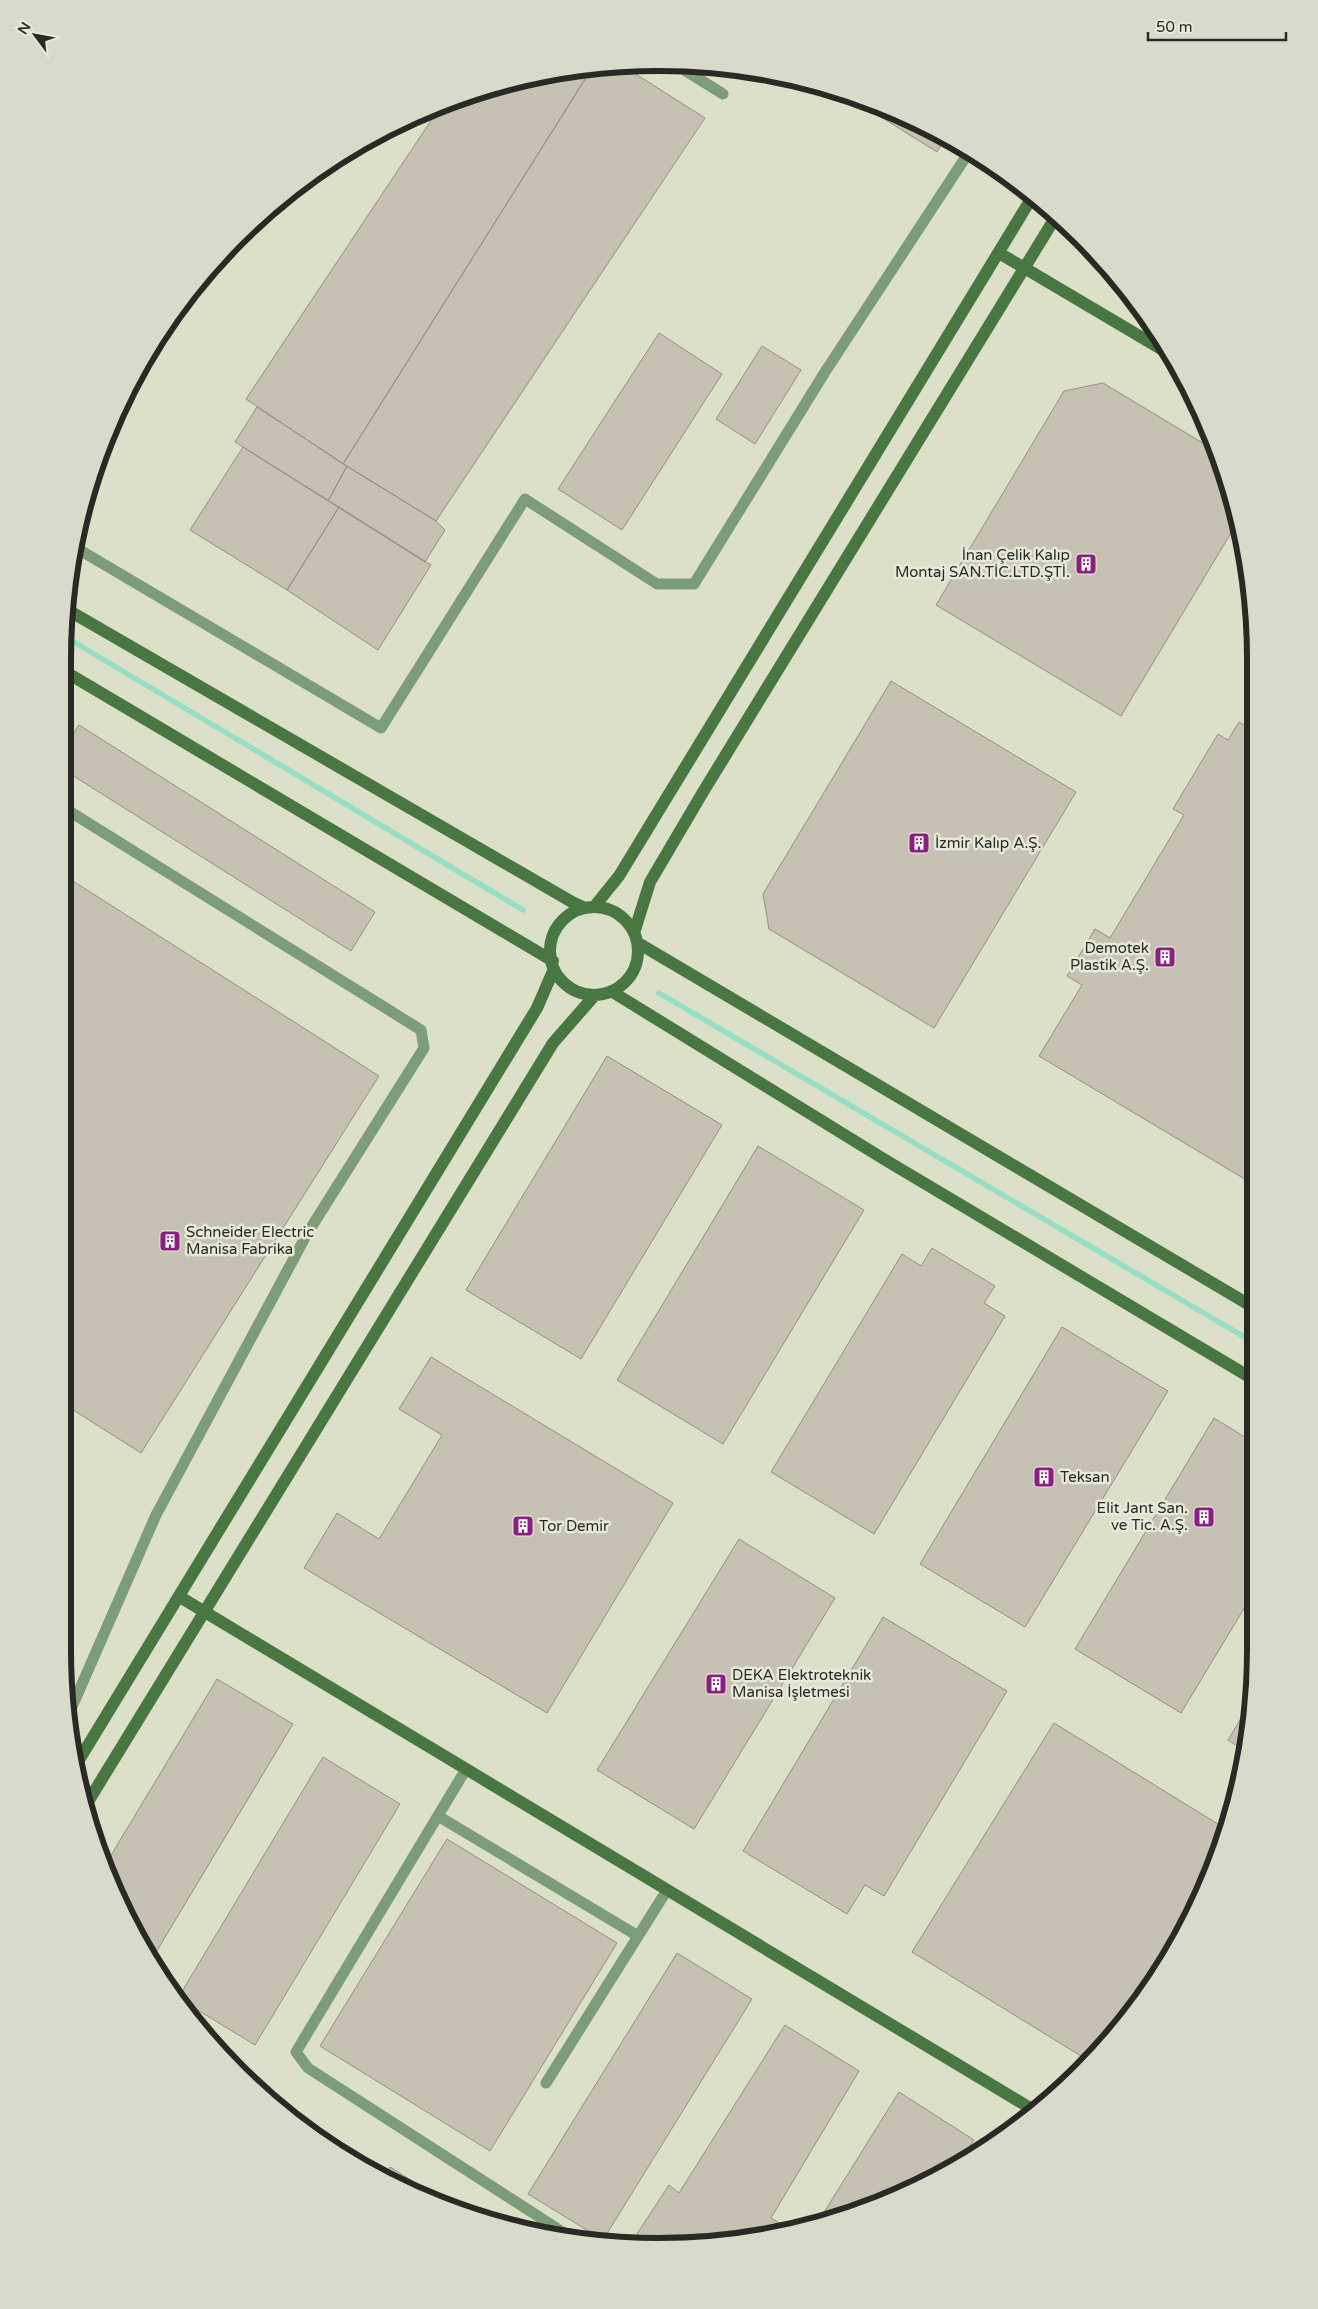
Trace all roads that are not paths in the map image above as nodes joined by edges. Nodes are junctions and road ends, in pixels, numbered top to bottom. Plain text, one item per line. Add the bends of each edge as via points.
1 (689, 73) edge
2 (723, 94) dead end
3 (965, 158) edge
4 (1029, 203) edge
5 (1052, 222) edge
6 (999, 252) junction
7 (1024, 268) junction
8 (1157, 346) edge
9 (82, 551) edge
10 (74, 613) edge
11 (71, 675) edge
12 (71, 812) edge
13 (590, 908) junction
14 (636, 938) junction
15 (553, 965) junction
16 (611, 992) junction
17 (595, 995) junction
18 (1247, 1303) edge
19 (1247, 1375) edge
20 (180, 1597) junction
21 (206, 1612) junction
22 (74, 1702) edge
23 (81, 1756) edge
24 (466, 1769) junction
25 (90, 1798) edge
26 (438, 1816) junction
27 (667, 1890) junction
28 (638, 1936) junction
29 (546, 2083) dead end
30 (1028, 2107) edge
31 (557, 2228) edge

1 - 2 lane
3 - 9 lane via 825,372 694,584 657,584 525,499 381,728
4 - 6 street
5 - 7 street
6 - 7 street
6 - 13 street via 619,876
7 - 8 street
7 - 14 street via 650,882
10 - 13 street via 572,902
11 - 15 street
12 - 22 lane via 421,1030 424,1048 307,1234 156,1515
13 - 14 street via 613,911 624,919
13 - 15 street via 572,913 553,935 550,949
14 - 16 street via 638,958 633,972 624,984
14 - 18 street
15 - 17 street via 568,987
15 - 20 street via 537,1008
16 - 17 street
16 - 19 street
17 - 21 street via 553,1044
20 - 21 street
20 - 23 street
21 - 24 street
21 - 25 street
24 - 26 lane
24 - 27 street
26 - 28 lane
26 - 31 lane via 296,2052 308,2068
27 - 28 lane
27 - 30 street
28 - 29 lane

